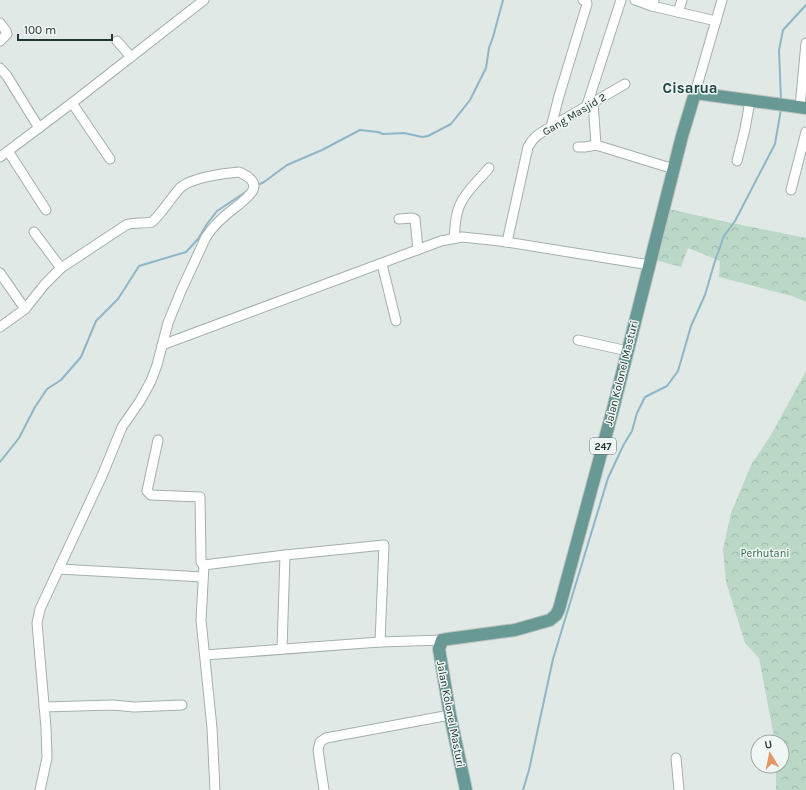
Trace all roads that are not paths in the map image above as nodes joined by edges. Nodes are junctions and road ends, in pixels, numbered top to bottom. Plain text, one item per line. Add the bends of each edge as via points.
1 (204, 0) edge
2 (583, 0) edge
3 (621, 0) edge
4 (635, 0) edge
5 (682, 0) edge
6 (722, 0) edge
7 (653, 3) edge
8 (678, 12) junction
9 (716, 21) junction
10 (0, 23) edge
11 (0, 41) edge
12 (116, 41) dead end
13 (806, 43) edge
14 (131, 57) junction
15 (0, 68) edge
16 (3, 78) edge
17 (625, 84) dead end
18 (695, 93) junction
19 (750, 101) junction
20 (72, 103) junction
21 (590, 103) junction
22 (798, 107) edge
23 (551, 127) junction
24 (38, 128) junction
25 (806, 132) edge
26 (596, 145) junction
27 (578, 147) dead end
28 (8, 151) junction
29 (0, 157) edge
30 (110, 159) dead end
31 (736, 162) dead end
32 (489, 168) dead end
33 (674, 169) junction
34 (790, 190) dead end
35 (46, 210) dead end
36 (399, 219) dead end
37 (34, 232) dead end
38 (454, 238) junction
39 (507, 242) junction
40 (418, 250) junction
41 (382, 264) junction
42 (650, 264) junction
43 (61, 268) junction
44 (0, 273) edge
45 (25, 309) junction
46 (396, 321) dead end
47 (0, 327) edge
48 (578, 340) dead end
49 (162, 345) junction
50 (628, 351) junction
51 (158, 440) dead end
52 (285, 555) junction
53 (204, 566) junction
54 (59, 569) junction
55 (203, 577) junction
56 (442, 640) junction
57 (380, 642) junction
58 (282, 649) junction
59 (205, 655) junction
60 (182, 706) dead end
61 (44, 707) junction
62 (450, 715) junction
63 (676, 758) dead end
64 (40, 790) edge
65 (215, 790) edge
66 (324, 790) edge
67 (466, 790) edge
68 (679, 790) edge

1 - 14 street
2 - 23 street via 587,4
3 - 21 street
4 - 7 street
5 - 8 street
6 - 9 street
7 - 8 street
8 - 9 street
9 - 18 street
10 - 11 street via 7,33
12 - 14 street
13 - 22 street
14 - 20 street
15 - 16 street
16 - 24 street
17 - 21 street, Gang Masjid 2
18 - 19 main road
18 - 33 main road, Jalan Kolonel Masturi / 247
19 - 22 main road
19 - 31 street
20 - 24 street
20 - 30 street
21 - 23 street, Gang Masjid 2
21 - 26 street
23 - 39 street, Gang Masjid 2 via 536,136 528,146
24 - 28 street
25 - 34 street
26 - 27 street
26 - 33 street
28 - 29 street
28 - 35 street
32 - 38 street via 461,202 457,212
33 - 42 main road, Jalan Kolonel Masturi / 247
36 - 40 street via 415,220
37 - 43 street
38 - 39 street
38 - 40 street
39 - 42 street
40 - 41 street
41 - 46 street
41 - 49 street
42 - 50 main road, Jalan Kolonel Masturi / 247
43 - 45 street
43 - 49 street via 126,225 152,222 186,184 198,179 239,172 248,178 253,183 252,192 209,233 181,291
44 - 45 street
45 - 47 street
48 - 50 street
49 - 54 street via 150,381 122,427
50 - 56 main road, Jalan Kolonel Masturi / 247 via 573,563 556,615 550,620 515,630
51 - 53 street via 147,491 151,495 200,497 201,562
52 - 53 street
52 - 57 street via 384,545
52 - 58 street
53 - 55 street
54 - 55 street
54 - 61 street via 37,623
55 - 59 street via 201,620
56 - 57 street
56 - 62 main road, Jalan Kolonel Masturi via 439,649
57 - 58 street
58 - 59 street
59 - 65 street
60 - 61 street
61 - 64 street via 47,758
62 - 66 street via 326,738 320,742 318,750
62 - 67 main road, Jalan Kolonel Masturi
63 - 68 street

